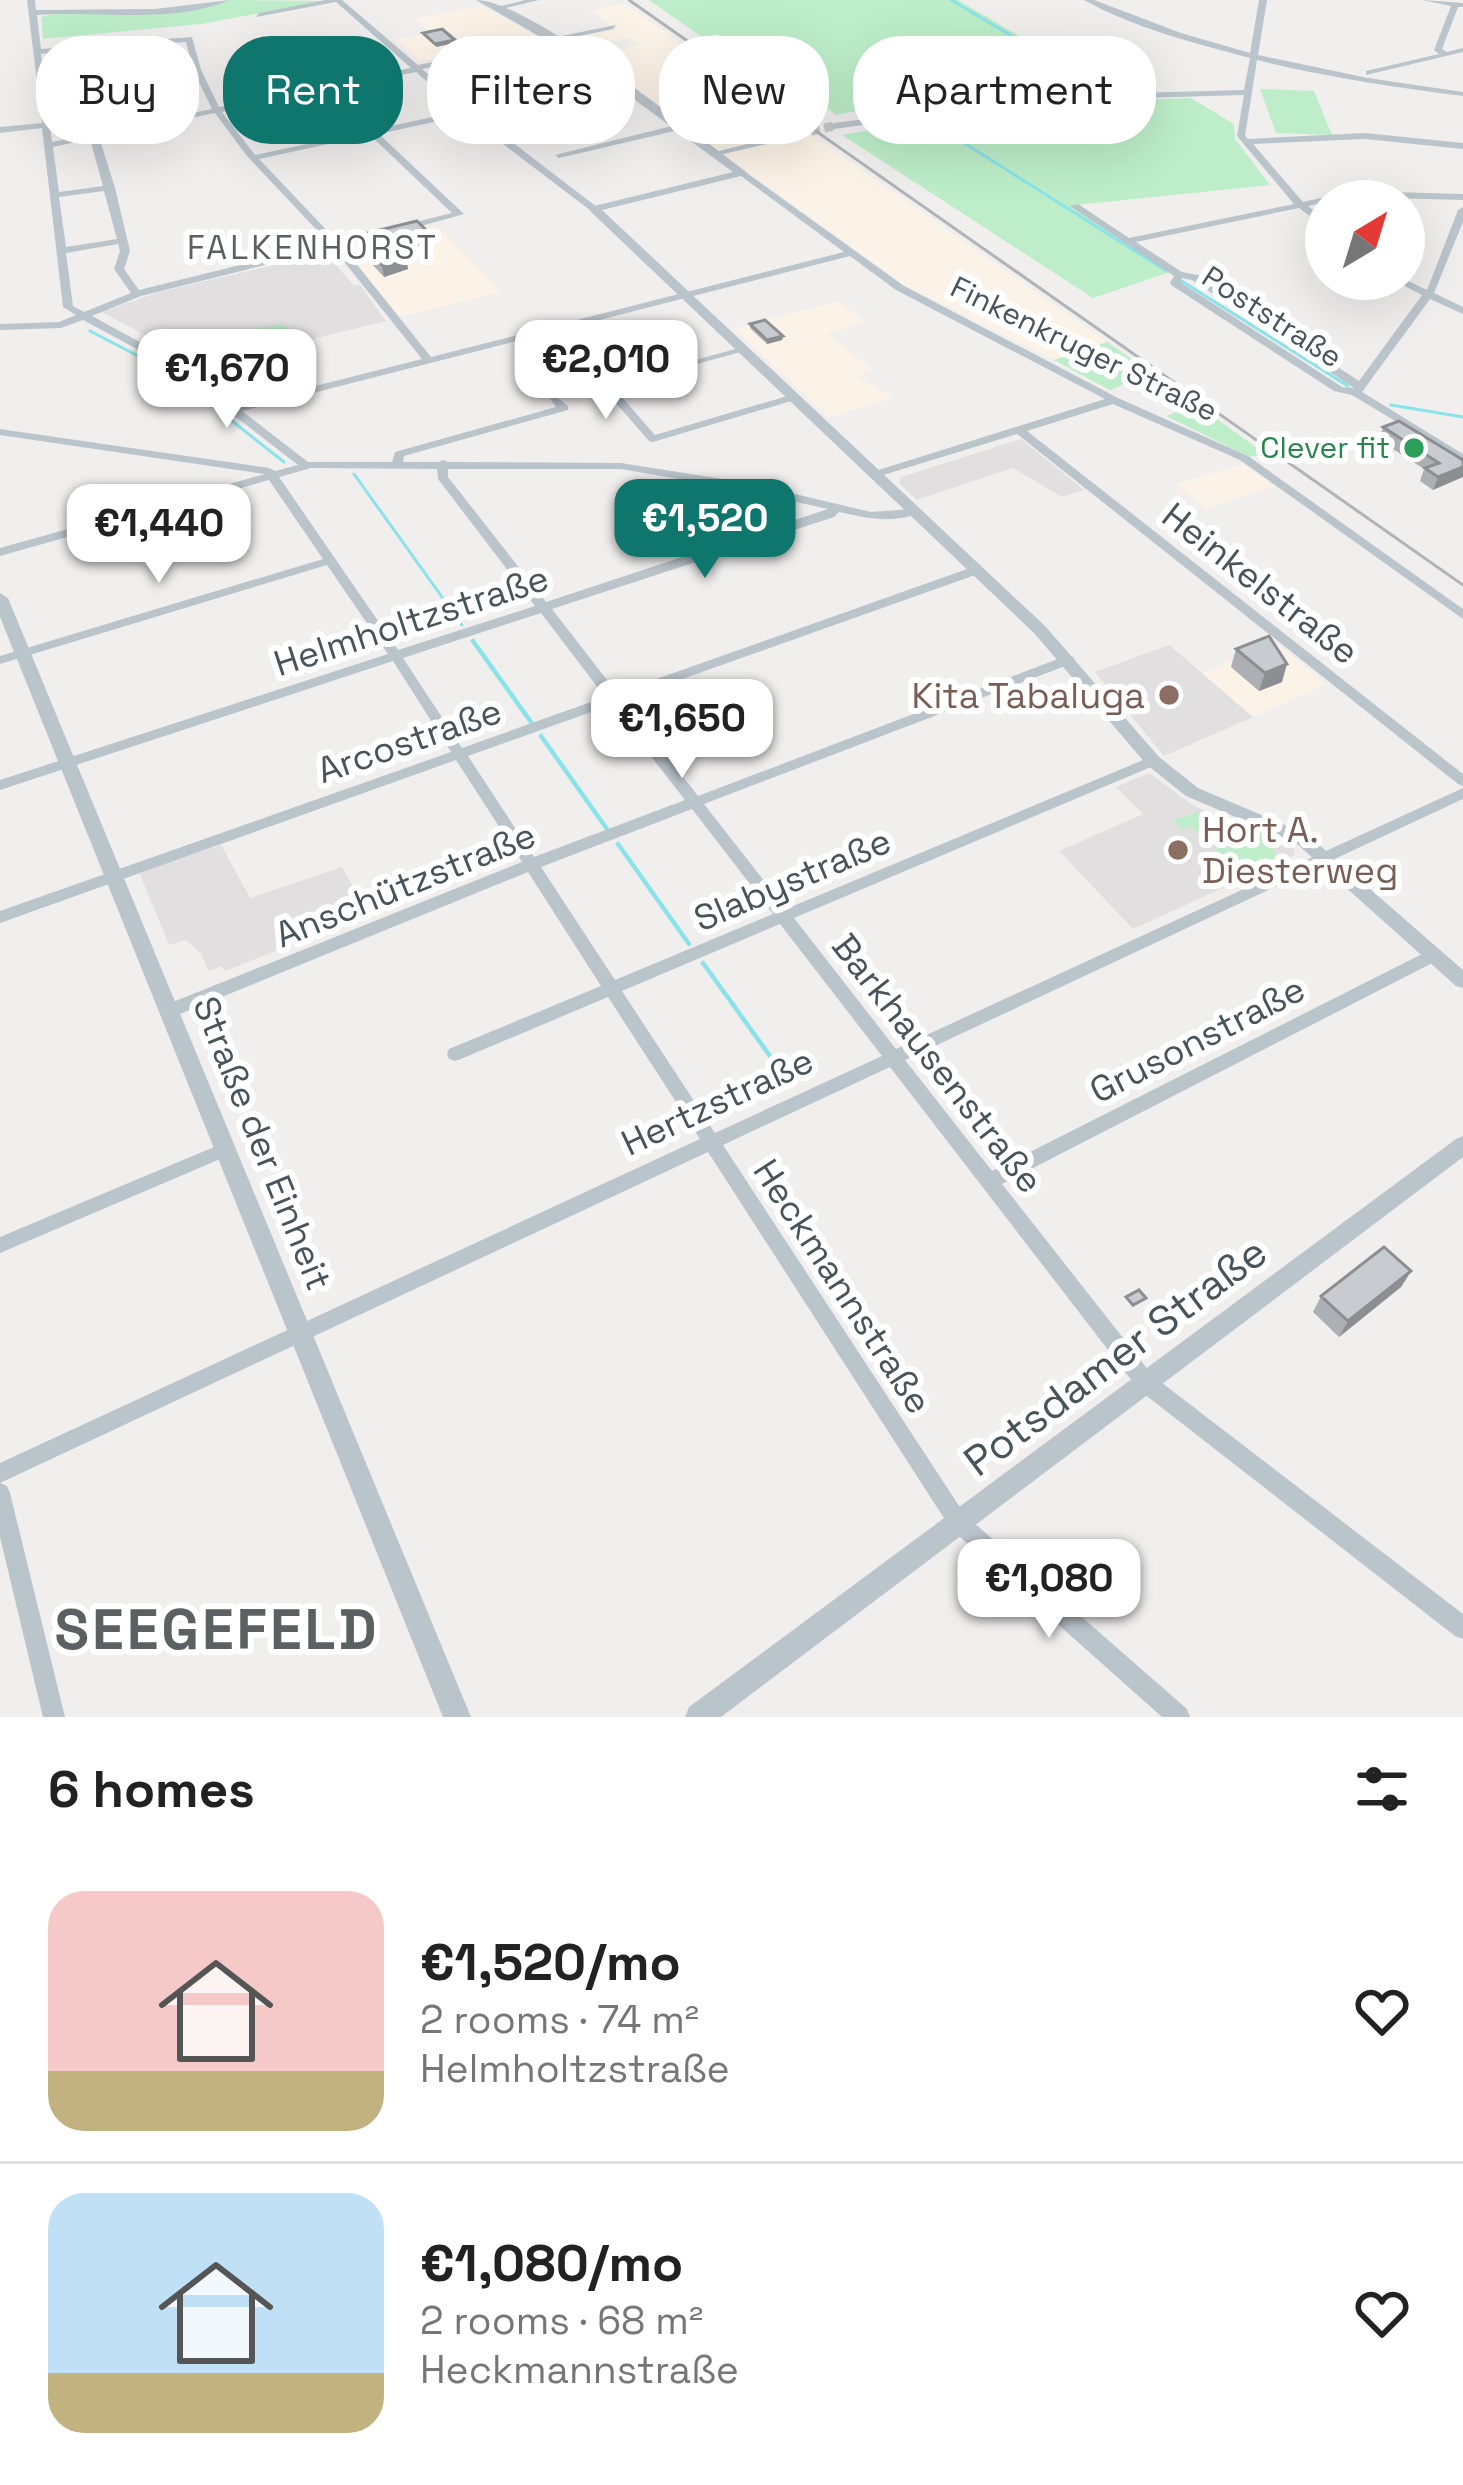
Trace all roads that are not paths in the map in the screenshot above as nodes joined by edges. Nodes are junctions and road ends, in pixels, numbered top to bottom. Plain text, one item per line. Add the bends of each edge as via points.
1 (0, 0) edge
2 (20, 0) edge
3 (31, 0) edge
4 (226, 0) edge
5 (338, 0) edge
6 (480, 0) edge
7 (535, 0) edge
8 (1088, 0) edge
9 (1263, 0) edge
10 (1426, 0) edge
11 (1123, 1) edge
12 (1459, 4) edge
13 (498, 8) junction
14 (1111, 10) junction
15 (33, 13) junction
16 (259, 16) dead end
17 (613, 27) dead end
18 (36, 36) edge
19 (547, 36) edge
20 (567, 36) edge
21 (1463, 50) edge
22 (1251, 52) junction
23 (1444, 54) junction
24 (427, 66) edge
25 (416, 68) junction
26 (1369, 73) dead end
27 (427, 78) edge
28 (199, 80) edge
29 (1247, 92) junction
30 (1463, 94) edge
31 (1156, 95) edge
32 (218, 110) junction
33 (199, 114) edge
34 (853, 123) edge
35 (36, 125) edge
36 (834, 126) tunnel mouth
37 (0, 130) edge
38 (659, 132) edge
39 (1245, 142) junction
40 (54, 144) edge
41 (96, 144) edge
42 (317, 144) edge
43 (385, 144) edge
44 (509, 144) edge
45 (703, 144) edge
46 (755, 144) edge
47 (49, 145) joint
48 (1463, 146) edge
49 (715, 153) junction
50 (559, 155) dead end
51 (257, 157) junction
52 (741, 172) junction
53 (110, 188) junction
54 (54, 195) junction
55 (1463, 197) edge
56 (1296, 202) junction
57 (1075, 206) dead end
58 (595, 209) junction
59 (1305, 209) edge
60 (1463, 210) edge
61 (1305, 221) edge
62 (1131, 240) junction
63 (120, 242) junction
64 (336, 244) junction
65 (61, 251) junction
66 (852, 253) junction
67 (1425, 288) edge
68 (1425, 289) edge
69 (1430, 291) junction
70 (137, 294) junction
71 (685, 295) junction
72 (1463, 307) edge
73 (80, 317) junction
74 (0, 327) edge
75 (743, 350) junction
76 (429, 361) junction
77 (1357, 389) junction
78 (794, 397) junction
79 (555, 399) dead end
80 (1114, 400) junction
81 (238, 409) junction
82 (1021, 431) junction
83 (0, 432) edge
84 (1463, 459) edge
85 (397, 464) junction
86 (442, 464) junction
87 (306, 466) junction
88 (876, 475) junction
89 (274, 478) junction
90 (837, 507) junction
91 (912, 513) junction
92 (0, 552) edge
93 (332, 560) junction
94 (974, 571) junction
95 (0, 598) edge
96 (544, 609) junction
97 (1463, 614) edge
98 (24, 652) junction
99 (395, 655) junction
100 (0, 660) edge
101 (1068, 660) junction
102 (614, 700) junction
103 (458, 754) junction
104 (1153, 760) junction
105 (68, 763) junction
106 (1463, 782) edge
107 (0, 785) edge
108 (1463, 793) edge
109 (694, 804) junction
110 (1325, 858) junction
111 (530, 865) junction
112 (115, 877) junction
113 (781, 916) junction
114 (0, 917) edge
115 (1433, 955) junction
116 (1463, 981) edge
117 (610, 987) junction
118 (170, 1011) junction
119 (455, 1054) dead end
120 (891, 1057) junction
121 (708, 1142) junction
122 (1463, 1144) edge
123 (226, 1149) junction
124 (990, 1181) junction
125 (0, 1245) edge
126 (302, 1330) junction
127 (1146, 1383) junction
128 (0, 1474) edge
129 (0, 1493) edge
130 (958, 1522) junction
131 (1463, 1628) edge
132 (54, 1717) edge
133 (457, 1717) edge
134 (699, 1717) edge
135 (1179, 1717) edge

1 - 2 street
3 - 15 street
4 - 15 street via 167,12
5 - 16 street
5 - 25 street
6 - 13 street, Finkenkruger Straße
7 - 13 street
8 - 14 street
9 - 22 street
10 - 12 street
11 - 14 street
12 - 23 street via 1438,50
13 - 19 street, Finkenkruger Straße
14 - 22 street
15 - 18 street
17 - 20 street
21 - 23 street
22 - 29 street
22 - 30 street
23 - 26 street
24 - 25 street
25 - 27 street
25 - 32 street
28 - 32 street
29 - 31 street
29 - 39 street
32 - 33 street
32 - 51 street
34 - 36 street
35 - 37 street
38 - 50 street
39 - 48 street via 1365,136
39 - 56 street
40 - 47 street
41 - 53 street
42 - 51 street
43 - 64 street via 459,214
44 - 58 street
45 - 49 street, Finkenkruger Straße
46 - 49 street
47 - 54 street
49 - 52 street, Finkenkruger Straße
51 - 64 street
52 - 58 street
52 - 66 street, Finkenkruger Straße
53 - 54 street
53 - 63 street
54 - 65 street
55 - 56 street via 1353,194
56 - 59 street
56 - 61 street
56 - 62 street
57 - 62 street, Poststraße
58 - 71 street
60 - 69 street
62 - 77 street, Poststraße via 1179,274 1175,284 1338,389
63 - 65 street
63 - 70 street via 119,269
64 - 70 street
64 - 76 street
65 - 73 street via 67,302
66 - 71 street
66 - 80 street, Finkenkruger Straße via 900,288
67 - 69 street
68 - 69 street
69 - 72 street
69 - 77 street
70 - 73 street
71 - 75 street
71 - 76 street
73 - 74 street via 61,326
73 - 81 street
75 - 78 street
75 - 78 street via 606,386 652,439
76 - 81 street
77 - 84 street, Poststraße
78 - 88 street
79 - 85 street via 564,408 399,454
80 - 82 street
80 - 97 street, Finkenkruger Straße via 1244,458
81 - 87 street
82 - 88 street
82 - 106 street, Heinkelstraße
83 - 89 street via 269,471
85 - 86 street
85 - 87 street
86 - 90 street via 656,470
86 - 96 street, Barkhausenstraße via 442,477
87 - 89 street
88 - 91 street
89 - 92 street
89 - 93 street, Heckmannstraße
90 - 91 street via 881,517
90 - 96 street, Helmholtzstraße
91 - 94 street
93 - 98 street
93 - 99 street, Heckmannstraße
94 - 101 street
94 - 102 street, Arcostraße
95 - 98 street, Straße der Einheit
96 - 99 street, Helmholtzstraße
96 - 102 street, Barkhausenstraße
98 - 100 street
98 - 105 street, Straße der Einheit
99 - 103 street, Heckmannstraße
99 - 105 street, Helmholtzstraße
101 - 104 street
101 - 109 street, Anschützstraße
102 - 103 street, Arcostraße
102 - 109 street, Barkhausenstraße
103 - 111 street, Heckmannstraße
103 - 112 street, Arcostraße
104 - 110 street via 1192,792 1282,828
104 - 113 street, Slabystraße
105 - 107 street, Helmholtzstraße
105 - 112 street, Straße der Einheit
108 - 110 street, Hertzstraße
109 - 111 street, Anschützstraße
109 - 113 street, Barkhausenstraße
110 - 115 street
110 - 120 street, Hertzstraße
111 - 117 street, Heckmannstraße
111 - 118 street, Anschützstraße
112 - 114 street, Arcostraße
112 - 118 street, Straße der Einheit
113 - 117 street, Slabystraße
113 - 120 street, Barkhausenstraße
115 - 116 street
115 - 124 street, Grusonstraße
117 - 119 street, Slabystraße
117 - 121 street, Heckmannstraße
118 - 123 street, Straße der Einheit
120 - 121 street, Hertzstraße
120 - 124 street, Barkhausenstraße
121 - 126 street, Hertzstraße
121 - 130 street, Heckmannstraße
122 - 127 street, Potsdamer Straße
123 - 125 street
123 - 126 street, Straße der Einheit
124 - 127 street, Barkhausenstraße
126 - 128 street, Hertzstraße
126 - 133 street, Straße der Einheit
127 - 130 street, Potsdamer Straße
127 - 131 street, Barkhausenstraße
129 - 132 street
130 - 134 street, Potsdamer Straße
130 - 135 street, Heckmannstraße

